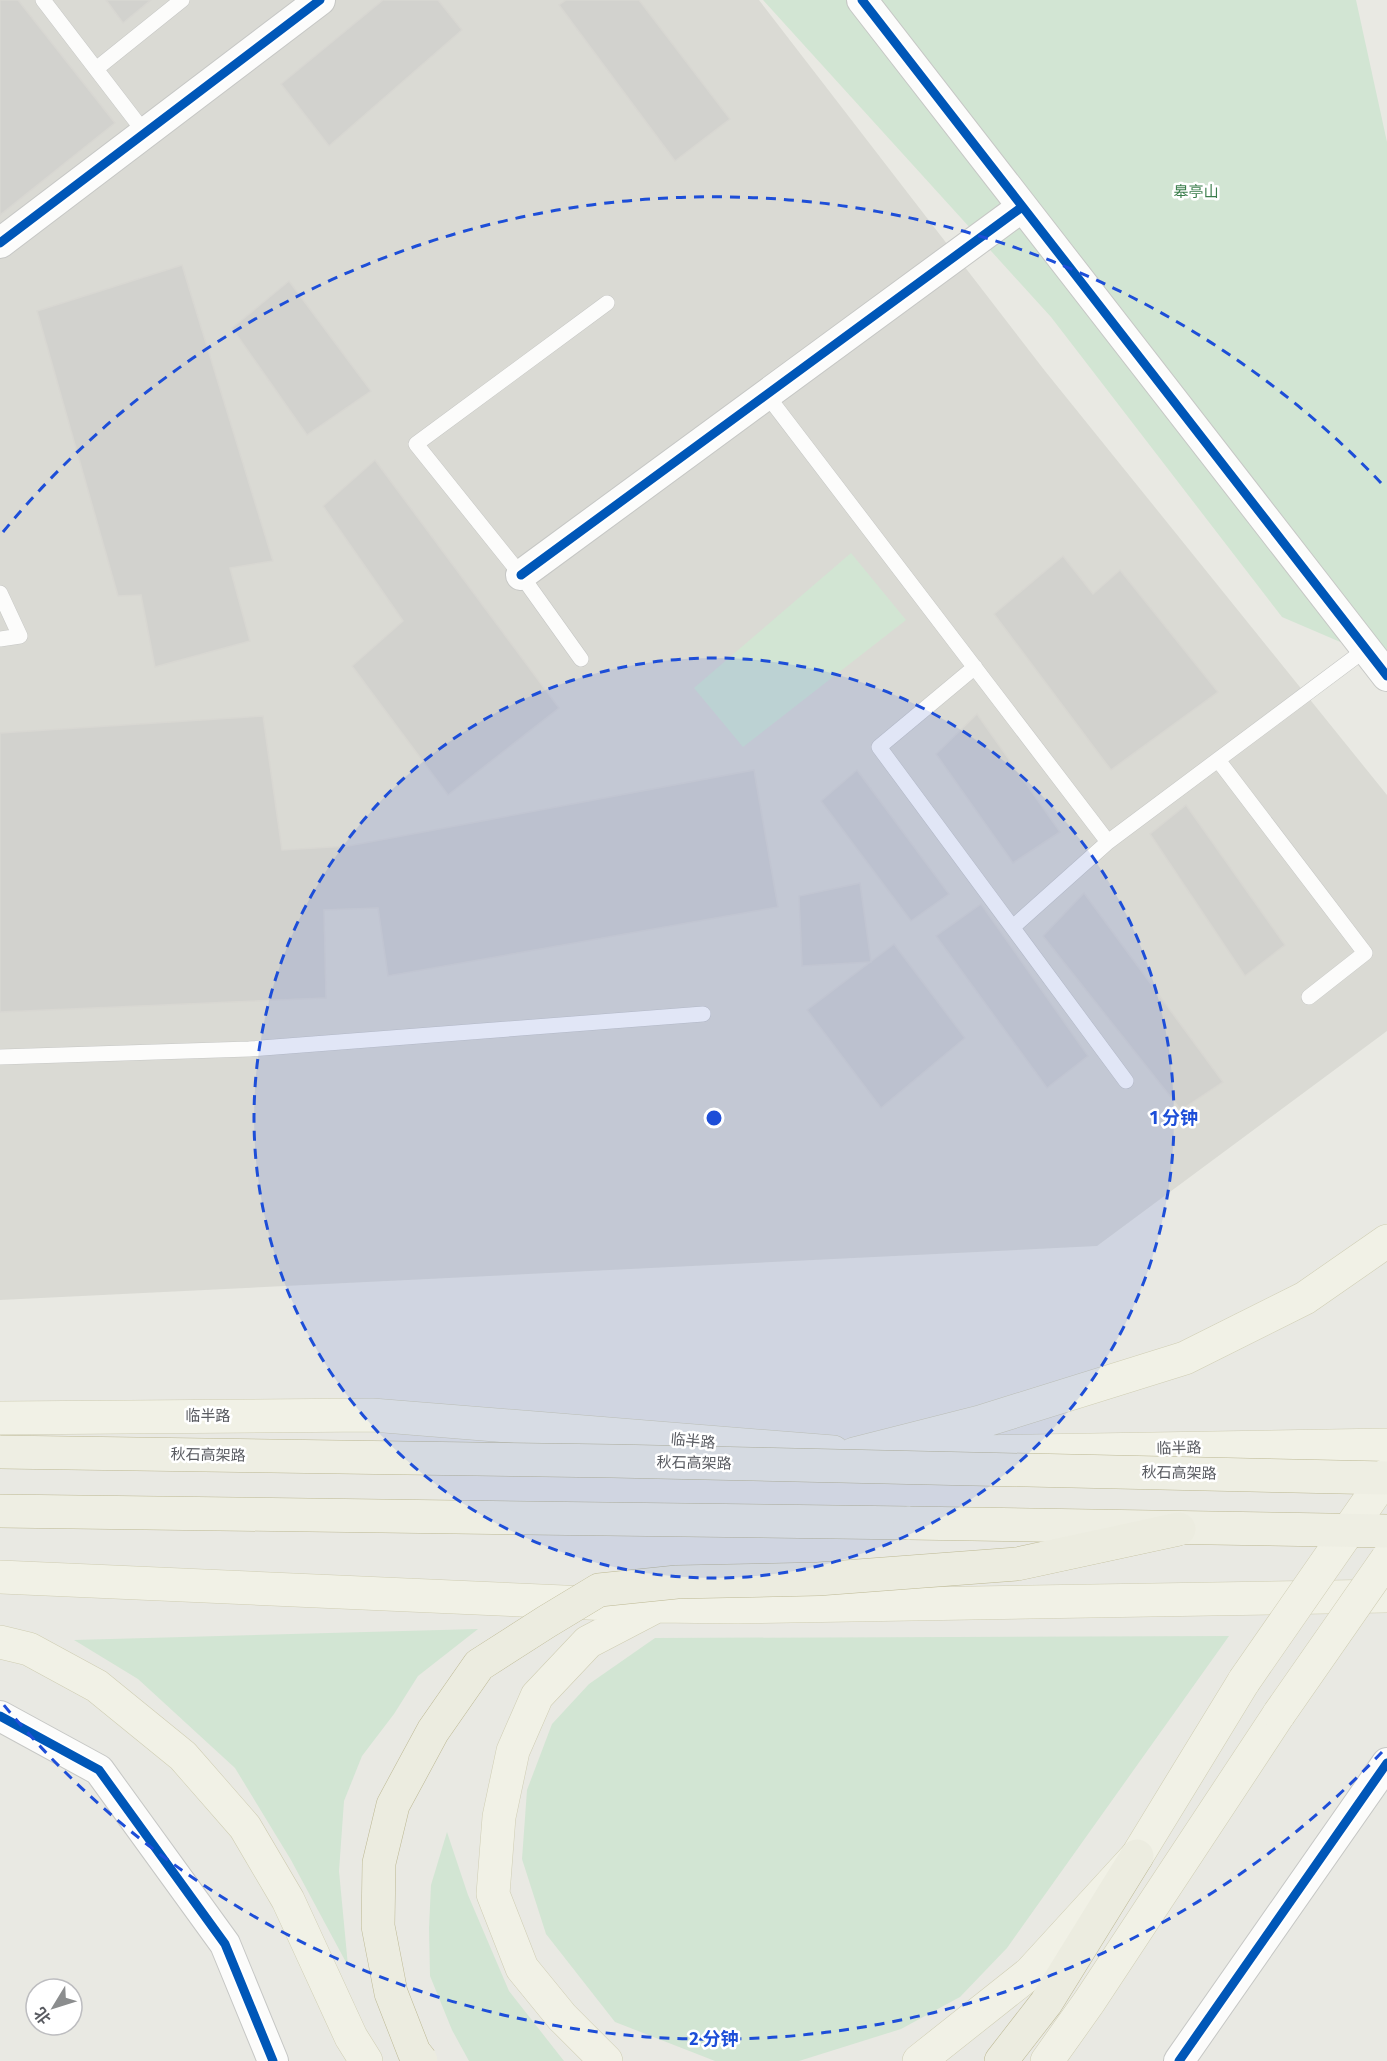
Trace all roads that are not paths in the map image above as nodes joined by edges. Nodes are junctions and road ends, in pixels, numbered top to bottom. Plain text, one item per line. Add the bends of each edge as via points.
1 (43, 0) edge
2 (182, 0) edge
3 (320, 0) edge
4 (862, 0) edge
5 (96, 69) junction
6 (145, 133) junction
7 (1022, 207) junction
8 (0, 243) edge
9 (607, 303) dead end
10 (766, 394) junction
11 (521, 575) junction
12 (0, 593) edge
13 (0, 639) edge
14 (1366, 649) junction
15 (581, 659) dead end
16 (975, 667) junction
17 (1387, 676) edge
18 (1218, 760) junction
19 (1108, 842) junction
20 (1013, 927) junction
21 (1309, 997) dead end
22 (703, 1014) dead end
23 (0, 1057) edge
24 (1126, 1080) dead end
25 (1387, 1241) edge
26 (0, 1418) edge
27 (1387, 1445) edge
28 (0, 1452) edge
29 (854, 1454) junction
30 (1387, 1476) edge
31 (0, 1511) edge
32 (1179, 1529) junction
33 (1387, 1531) edge
34 (1387, 1559) edge
35 (0, 1577) edge
36 (1387, 1596) edge
37 (656, 1606) junction
38 (0, 1642) edge
39 (0, 1716) edge
40 (1387, 1762) edge
41 (1137, 1856) junction
42 (273, 2061) edge
43 (366, 2061) edge
44 (421, 2061) edge
45 (606, 2061) edge
46 (919, 2061) edge
47 (1001, 2061) edge
48 (1047, 2061) edge
49 (1179, 2061) edge

1 - 5 lane
2 - 5 lane
3 - 6 street
4 - 7 street
5 - 6 lane
6 - 8 street
7 - 10 street
7 - 14 street
9 - 11 lane via 416,444
10 - 11 street
10 - 16 lane
11 - 15 lane
12 - 13 lane via 20,636
14 - 17 street
14 - 18 lane
16 - 19 lane
16 - 20 lane via 879,747
18 - 19 lane
18 - 21 lane via 1365,952
19 - 20 lane
20 - 24 lane
22 - 23 lane via 249,1049
25 - 29 main road via 1305,1298 1185,1358 980,1422
26 - 29 main road, 临半路 via 372,1415
27 - 29 main road, 临半路
28 - 30 highway, 秋石高架路, bridge
30 - 41 main road, bridge via 1244,1681
31 - 32 highway, bridge
32 - 33 highway, bridge
32 - 44 highway, bridge via 1017,1564 818,1578 677,1582 599,1590 479,1665 433,1731 393,1805 379,1863 378,1926 391,1993
34 - 48 main road, bridge
35 - 37 main road
36 - 37 main road
37 - 45 main road via 588,1642 537,1696 513,1751 499,1817 493,1894 522,1968 562,2017
38 - 43 main road via 29,1650 97,1686 183,1756 245,1827 288,1900 351,2037
39 - 42 street via 99,1770 225,1944
40 - 49 street
41 - 46 main road via 1030,1973
41 - 47 highway via 1046,2003

